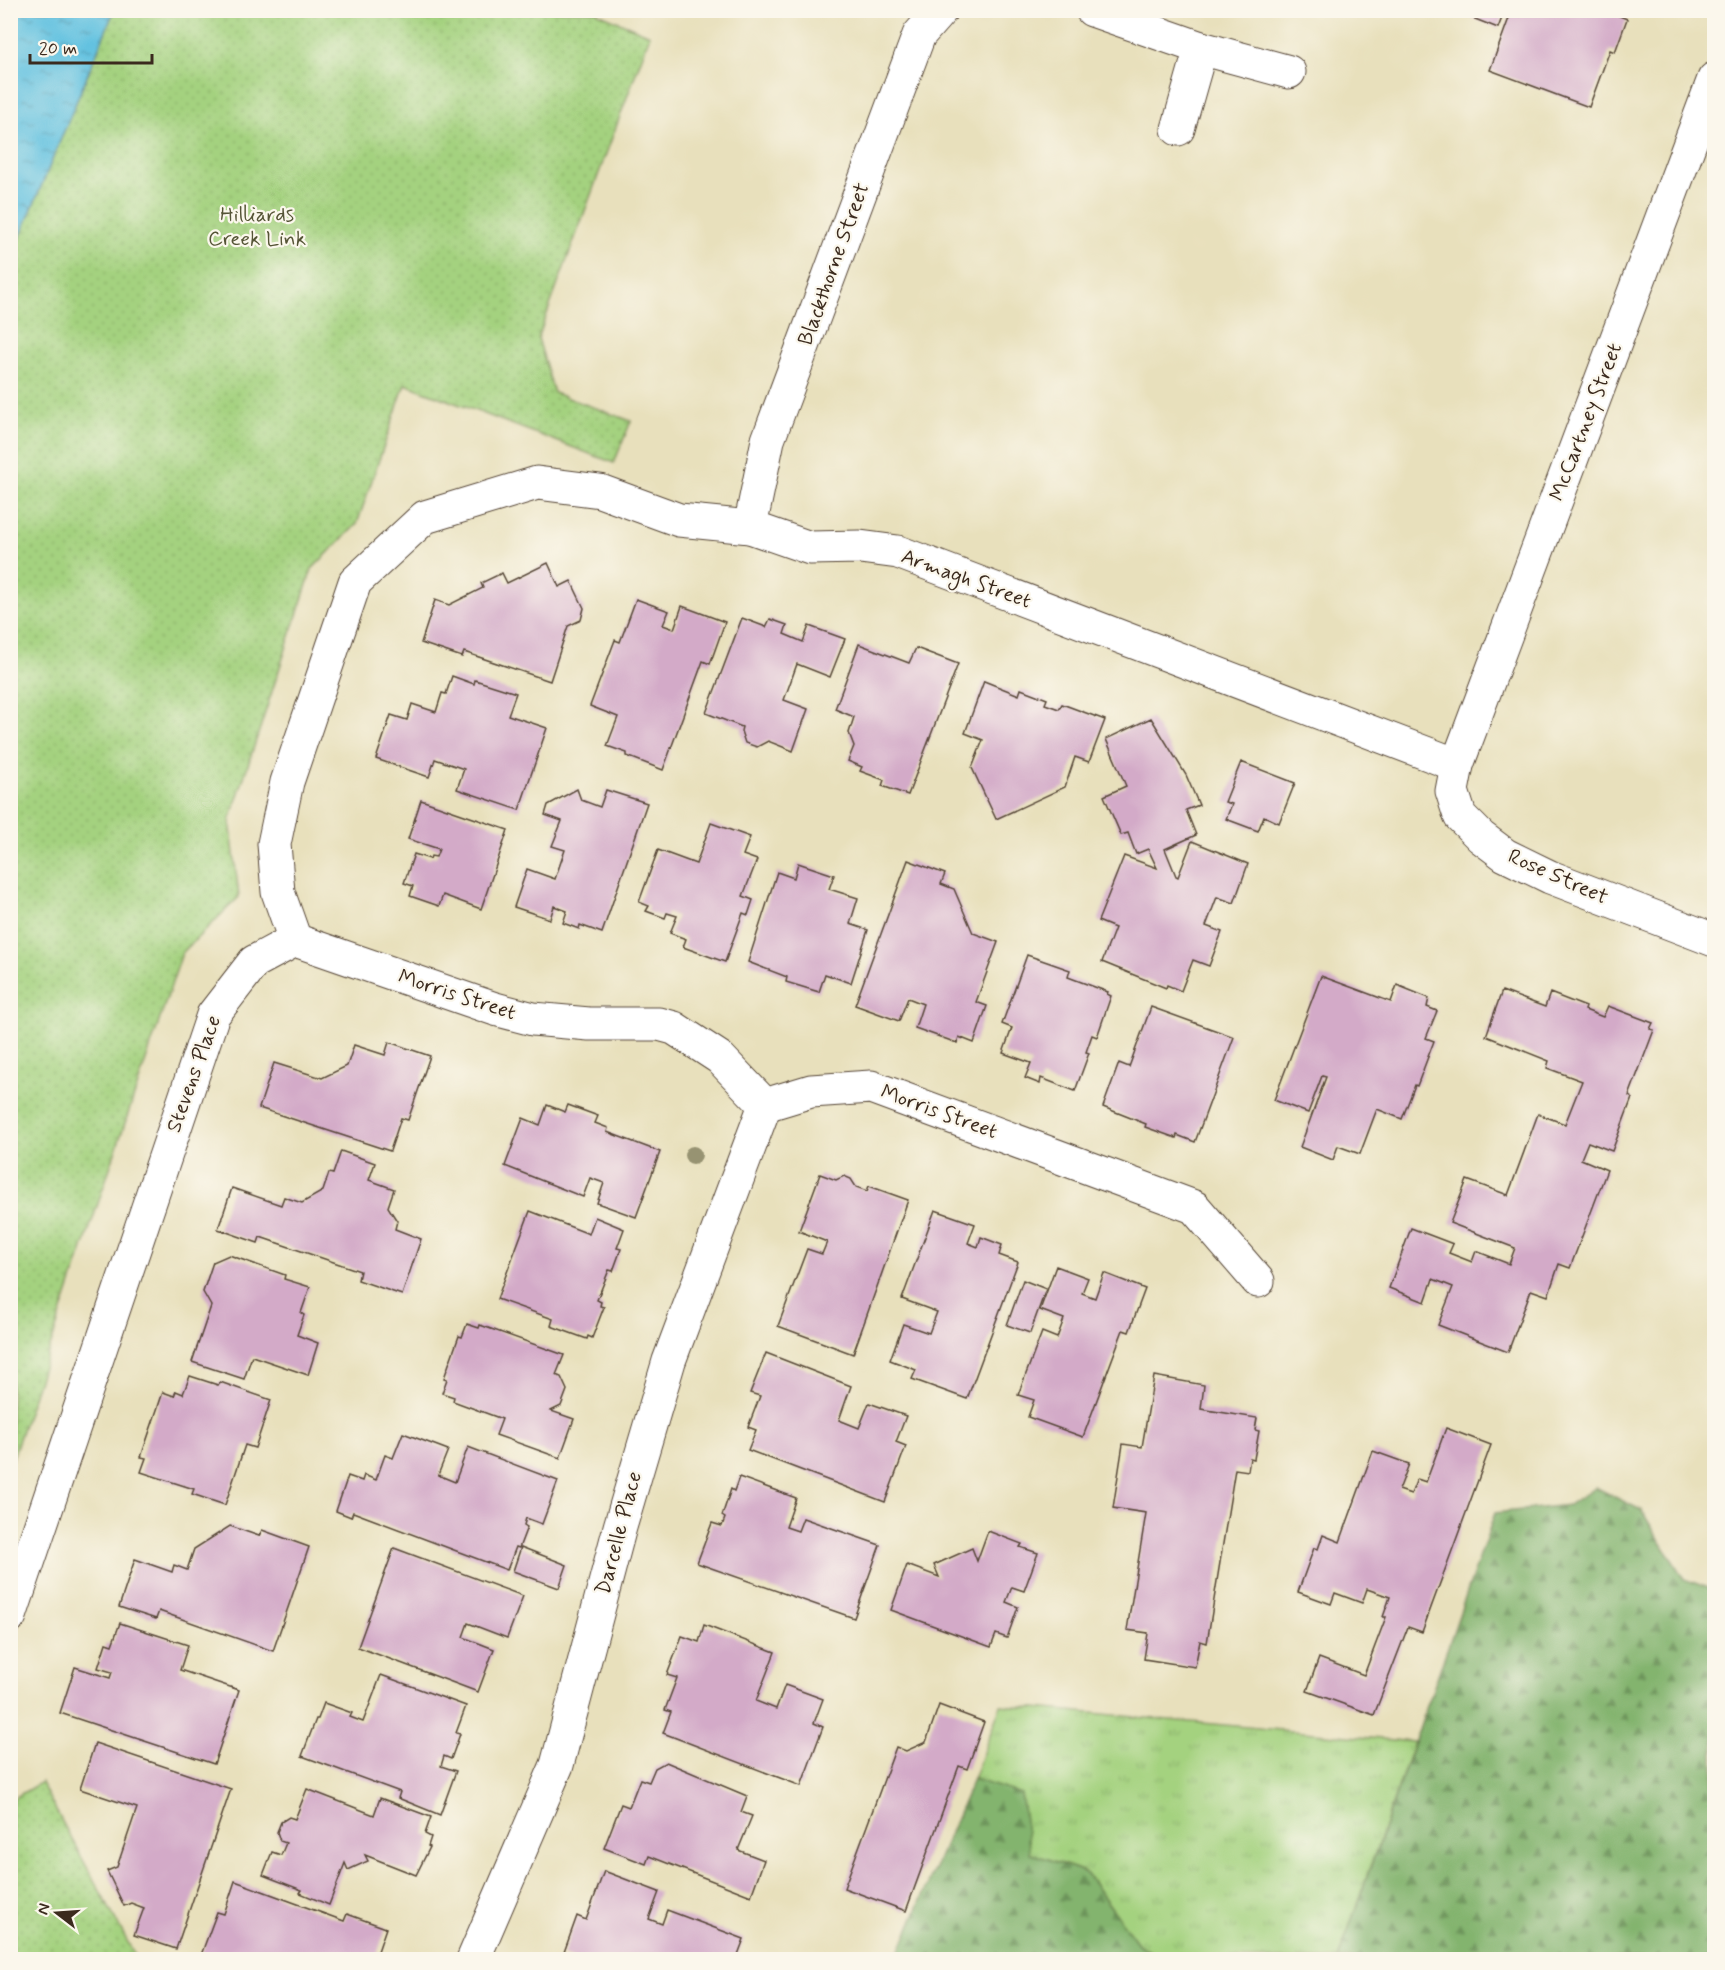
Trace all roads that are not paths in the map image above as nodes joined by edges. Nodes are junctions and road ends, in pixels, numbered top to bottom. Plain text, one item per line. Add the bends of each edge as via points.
1 (941, 10) edge
2 (1092, 10) edge
3 (1201, 48) junction
4 (1289, 72) dead end
5 (1714, 80) edge
6 (1178, 129) dead end
7 (750, 527) junction
8 (1457, 765) junction
9 (295, 940) junction
10 (1714, 940) edge
11 (765, 1105) junction
12 (1258, 1281) dead end
13 (10, 1616) edge
14 (473, 1959) edge

1 - 7 street, Blackthorne Street via 919,35 768,440
2 - 3 street
3 - 4 street
3 - 6 street
5 - 8 street, McCartney Street
7 - 8 street, Armagh Street via 810,548 898,552
7 - 9 street, Armagh Street via 679,520 600,491 537,483 425,516 355,582 287,782 274,844 278,892
8 - 10 street, Rose Street via 1452,791 1460,816 1505,855 1550,878
9 - 11 street, Morris Street via 533,1019 674,1028 720,1058
9 - 13 street, Stevens Place via 254,962 213,1015
11 - 12 street, Morris Street via 811,1091 871,1087 1194,1207
11 - 14 street, Darcelle Place via 669,1361 557,1765

